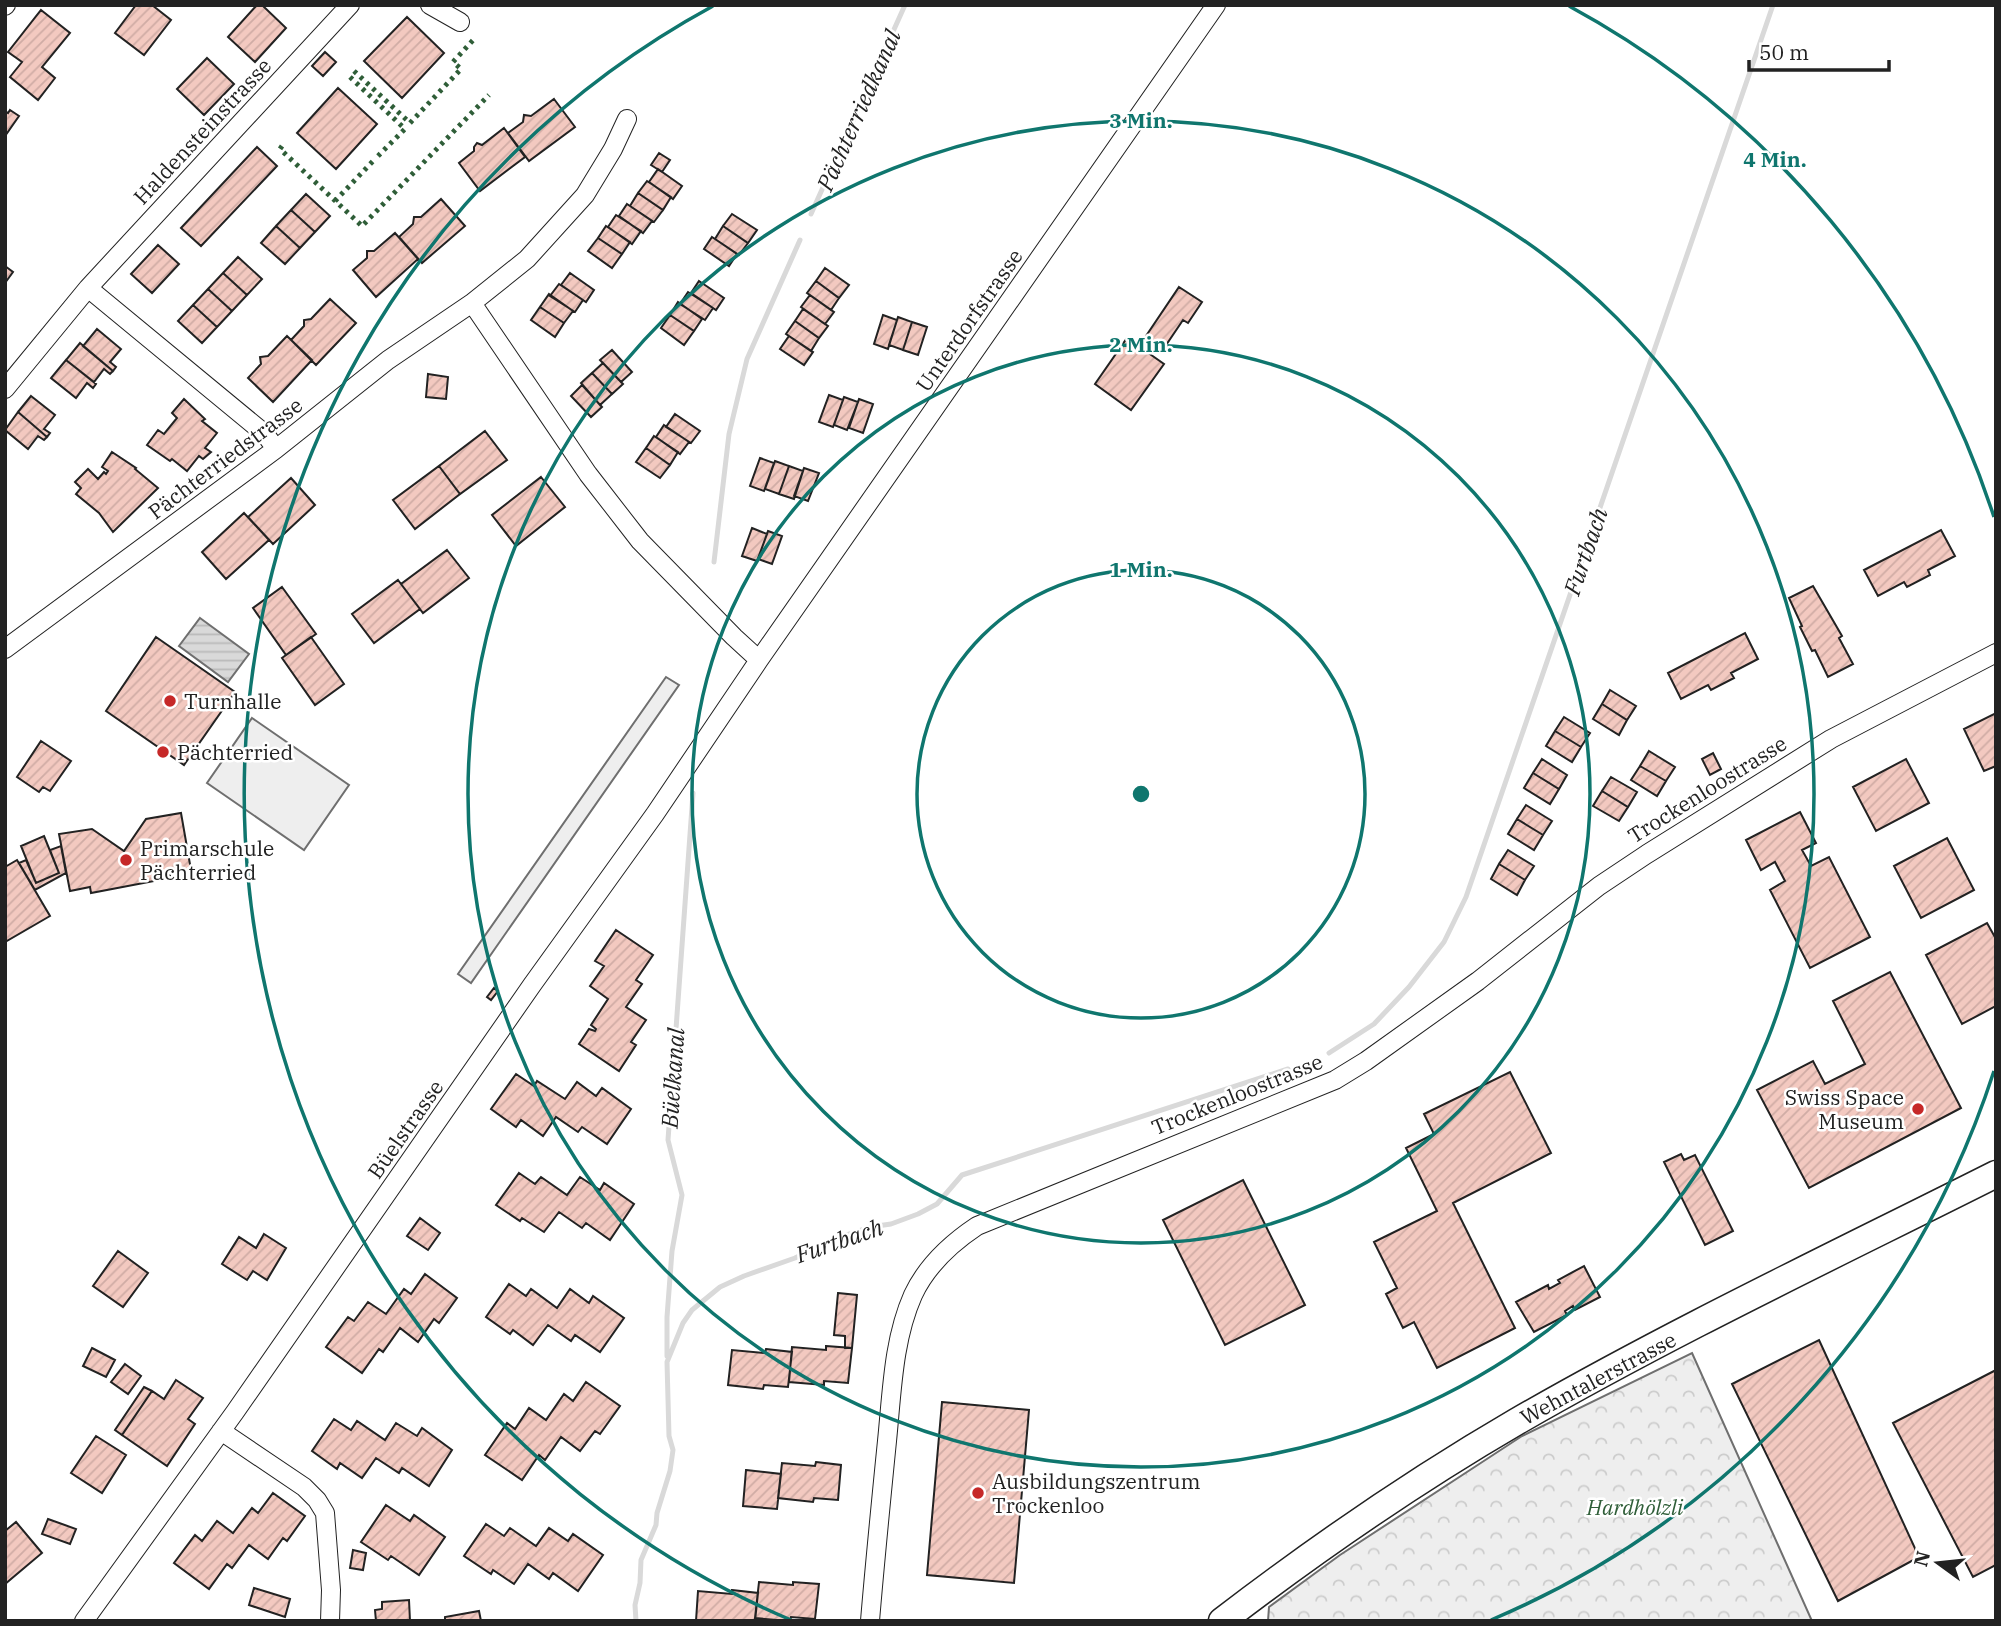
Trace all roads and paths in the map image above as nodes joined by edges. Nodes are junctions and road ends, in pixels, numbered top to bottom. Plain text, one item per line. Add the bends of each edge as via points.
1 (350, 5) edge
2 (429, 5) edge
3 (1216, 5) edge
4 (460, 22) dead end
5 (627, 118) dead end
6 (88, 288) junction
7 (472, 303) junction
8 (5, 389) edge
9 (276, 449) junction
10 (5, 649) edge
11 (1996, 653) edge
12 (759, 660) junction
13 (1996, 1174) edge
14 (221, 1431) junction
15 (84, 1621) edge
16 (330, 1621) edge
17 (870, 1621) edge
18 (1222, 1621) edge

1 - 6 street, Haldensteinstrasse
2 - 4 street
3 - 12 street, Unterdorfstrasse
5 - 7 street, Pächterriedstrasse via 585,195 527,260
6 - 8 street, Haldensteinstrasse
6 - 9 street
7 - 9 street, Pächterriedstrasse via 388,360
7 - 12 street via 588,474 640,541
9 - 10 street, Pächterriedstrasse
11 - 17 street, Trockenloostrasse via 1831,739 1647,854 1335,1080 977,1226 955,1241 936,1259 914,1292 901,1325
12 - 14 street, Büelstrasse
13 - 18 main road, Wehntalerstrasse via 1648,1350 1517,1422 1336,1537
14 - 15 street, Büelstrasse
14 - 16 street via 304,1487 325,1513

